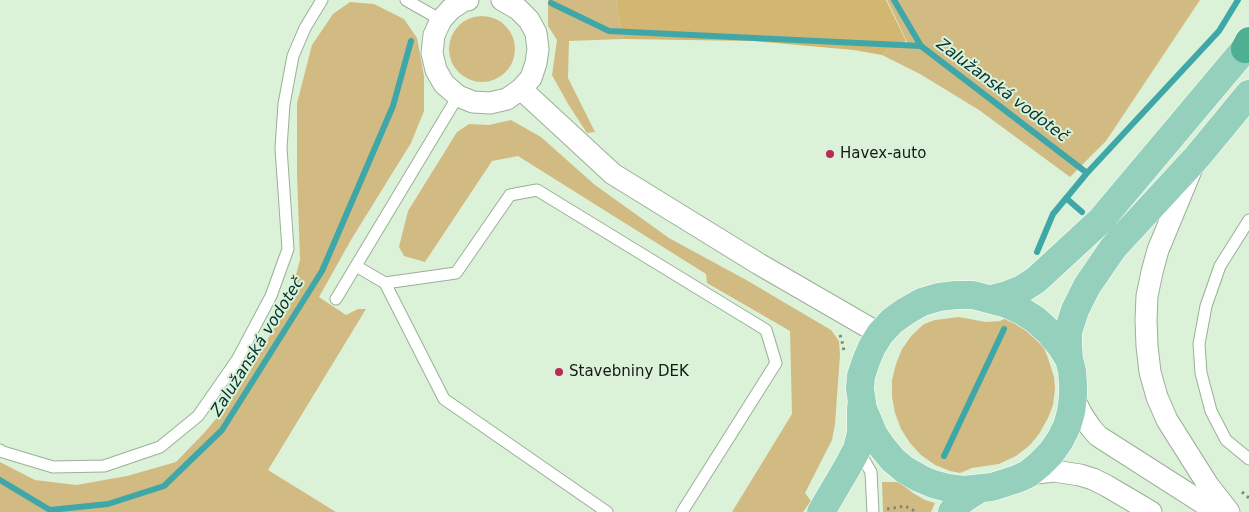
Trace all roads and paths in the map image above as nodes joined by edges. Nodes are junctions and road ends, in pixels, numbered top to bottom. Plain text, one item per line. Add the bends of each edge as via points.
1 (322, 0) edge
2 (406, 0) edge
3 (468, 0) edge
4 (505, 0) edge
5 (441, 20) junction
6 (1248, 45) edge
7 (521, 89) junction
8 (1249, 94) edge
9 (458, 96) junction
10 (1197, 157) junction
11 (1249, 220) edge
12 (356, 266) junction
13 (385, 283) junction
14 (336, 299) dead end
15 (991, 299) junction
16 (836, 329) dead end
17 (880, 334) junction
18 (844, 356) dead end
19 (1069, 359) junction
20 (860, 389) junction
21 (1073, 396) junction
22 (857, 449) junction
23 (0, 450) edge
24 (1249, 459) edge
25 (1028, 474) junction
26 (979, 489) junction
27 (1148, 511) edge
28 (607, 512) edge
29 (682, 512) edge
30 (820, 512) edge
31 (873, 512) edge
32 (952, 512) edge
33 (1217, 512) edge
34 (1229, 512) edge

1 - 23 lane via 293,56 284,104 281,148 288,249 271,296 237,360 198,416 160,447 104,466 54,467
2 - 5 lane
3 - 5 street via 451,9
4 - 7 street via 529,20 536,34 536,64
5 - 9 street via 434,35 432,53 444,84
6 - 15 main road via 1101,220 1036,280 1022,289
7 - 9 street via 507,99 490,103
7 - 17 street via 612,174
8 - 10 main road
9 - 12 lane
10 - 19 main road via 1113,248 1087,286 1068,332
10 - 34 street via 1152,272 1147,296 1147,346 1154,388 1167,420
11 - 24 lane via 1220,266 1206,306 1199,344 1201,373 1211,411 1226,440
12 - 13 lane
12 - 14 lane
13 - 28 lane via 444,399
13 - 29 lane via 456,273 510,195 537,190 766,330 776,363
15 - 17 main road via 956,295 922,302 892,321
15 - 19 main road via 1036,320
16 - 18 path
17 - 20 main road via 866,361
19 - 21 main road
20 - 22 main road via 862,418
20 - 26 main road via 863,409 874,435 893,460 933,484 964,490
21 - 25 main road via 1067,426 1060,440 1046,459
21 - 33 street via 1098,436
22 - 30 main road
22 - 31 lane via 871,472
25 - 26 main road via 1005,484
25 - 27 street via 1054,471 1093,479
26 - 32 main road via 962,500

